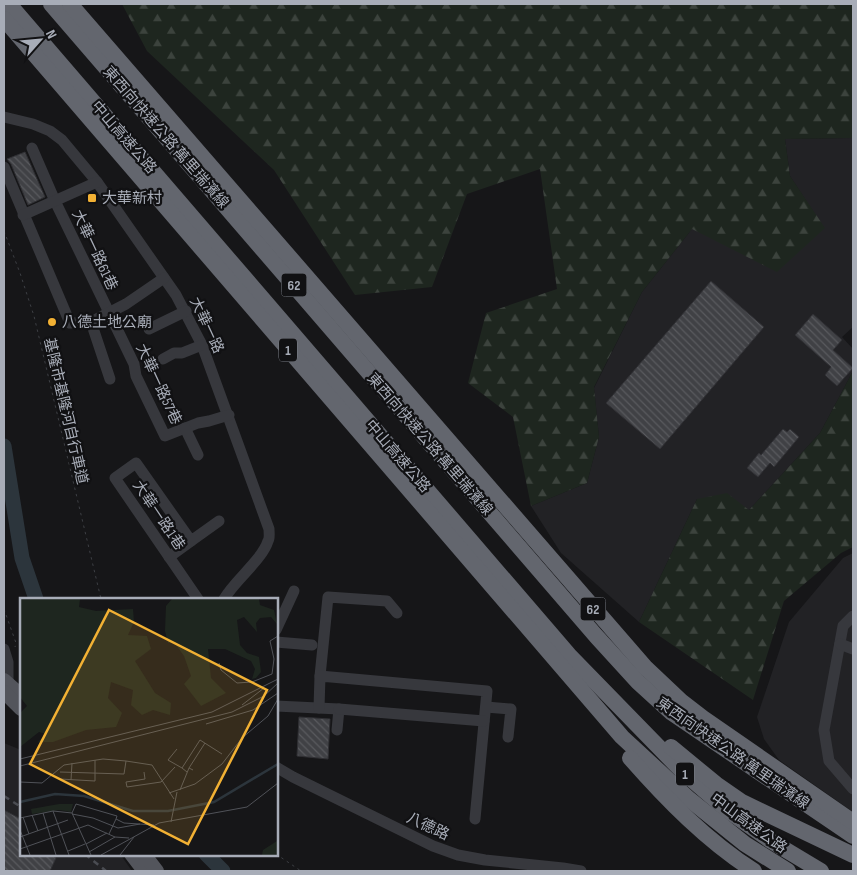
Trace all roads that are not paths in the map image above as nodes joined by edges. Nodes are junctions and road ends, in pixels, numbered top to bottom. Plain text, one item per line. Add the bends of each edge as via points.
1 (9, 4) edge
2 (51, 4) edge
3 (70, 4) edge
4 (4, 19) edge
5 (4, 117) edge
6 (32, 148) dead end
7 (4, 167) edge
8 (97, 182) junction
9 (55, 201) junction
10 (23, 215) junction
11 (164, 278) junction
12 (186, 311) junction
13 (108, 313) junction
14 (91, 322) junction
15 (149, 329) dead end
16 (202, 345) junction
17 (163, 359) dead end
18 (110, 379) dead end
19 (228, 415) junction
20 (185, 428) junction
21 (198, 456) dead end
22 (219, 522) dead end
23 (191, 541) junction
24 (169, 557) junction
25 (294, 590) dead end
26 (197, 598) edge
27 (225, 598) edge
28 (397, 613) dead end
29 (853, 616) edge
30 (278, 626) edge
31 (278, 642) edge
32 (840, 644) junction
33 (312, 645) dead end
34 (853, 649) edge
35 (5, 651) edge
36 (569, 655) junction
37 (320, 676) junction
38 (572, 681) junction
39 (5, 685) edge
40 (20, 694) edge
41 (278, 706) edge
42 (20, 707) edge
43 (486, 707) junction
44 (319, 708) junction
45 (339, 708) junction
46 (484, 721) junction
47 (337, 730) dead end
48 (508, 737) dead end
49 (756, 761) junction
50 (278, 768) edge
51 (853, 789) edge
52 (475, 819) dead end
53 (853, 822) edge
54 (853, 836) edge
55 (132, 855) edge
56 (145, 855) edge
57 (853, 855) edge
58 (144, 871) edge
59 (157, 871) edge
60 (581, 871) edge
61 (754, 871) edge
62 (788, 871) edge
63 (821, 871) edge

1 - 36 highway, 中山高速公路 / 1
2 - 49 highway, 東西向快速公路 萬里瑞濱線 / 62 via 638,682 672,713
3 - 49 highway, 東西向快速公路 萬里瑞濱線 / 62 via 645,667 681,702
4 - 38 highway, 中山高速公路 / 1
5 - 8 street, 大華一路 via 50,131 72,150
6 - 9 street, 大華一路61巷
7 - 10 street
8 - 9 street, 大華一路61巷
8 - 11 street, 大華一路
9 - 10 street, 大華一路61巷
9 - 13 street, 大華一路61巷
10 - 14 street via 70,323
11 - 12 street, 大華一路
11 - 13 street
12 - 15 street
12 - 16 street, 大華一路
13 - 14 street
13 - 20 street, 大華一路57巷 via 165,436
14 - 18 street
16 - 17 street
16 - 19 street, 大華一路
19 - 20 street, 大華一路57巷
19 - 27 street, 大華一路 via 269,529 269,540
20 - 21 street
22 - 23 street, 大華一路1巷
23 - 24 street
23 - 24 street, 大華一路1巷 via 136,463 115,478
24 - 26 street, 大華一路1巷
25 - 30 street
28 - 37 street via 387,601 328,597
29 - 32 street via 844,626
31 - 33 street
32 - 34 street
32 - 51 street via 824,730 828,761
35 - 39 street via 8,662
36 - 57 highway via 716,784 749,806
36 - 63 highway, 中山高速公路 / 1 via 690,779 771,842
37 - 43 street via 487,691
37 - 44 street
38 - 61 highway via 584,706 658,789 684,816
38 - 62 highway, 中山高速公路 / 1 via 622,738 689,799 745,844
39 - 40 main road
39 - 42 main road
41 - 44 street
43 - 46 street
43 - 48 street via 511,709
44 - 45 street
45 - 46 street
45 - 47 street
46 - 52 street
49 - 53 highway, 東西向快速公路 萬里瑞濱線 / 62
49 - 54 highway, 東西向快速公路 萬里瑞濱線 / 62
50 - 60 street, 八德路 via 458,855
55 - 58 main road
56 - 59 main road

